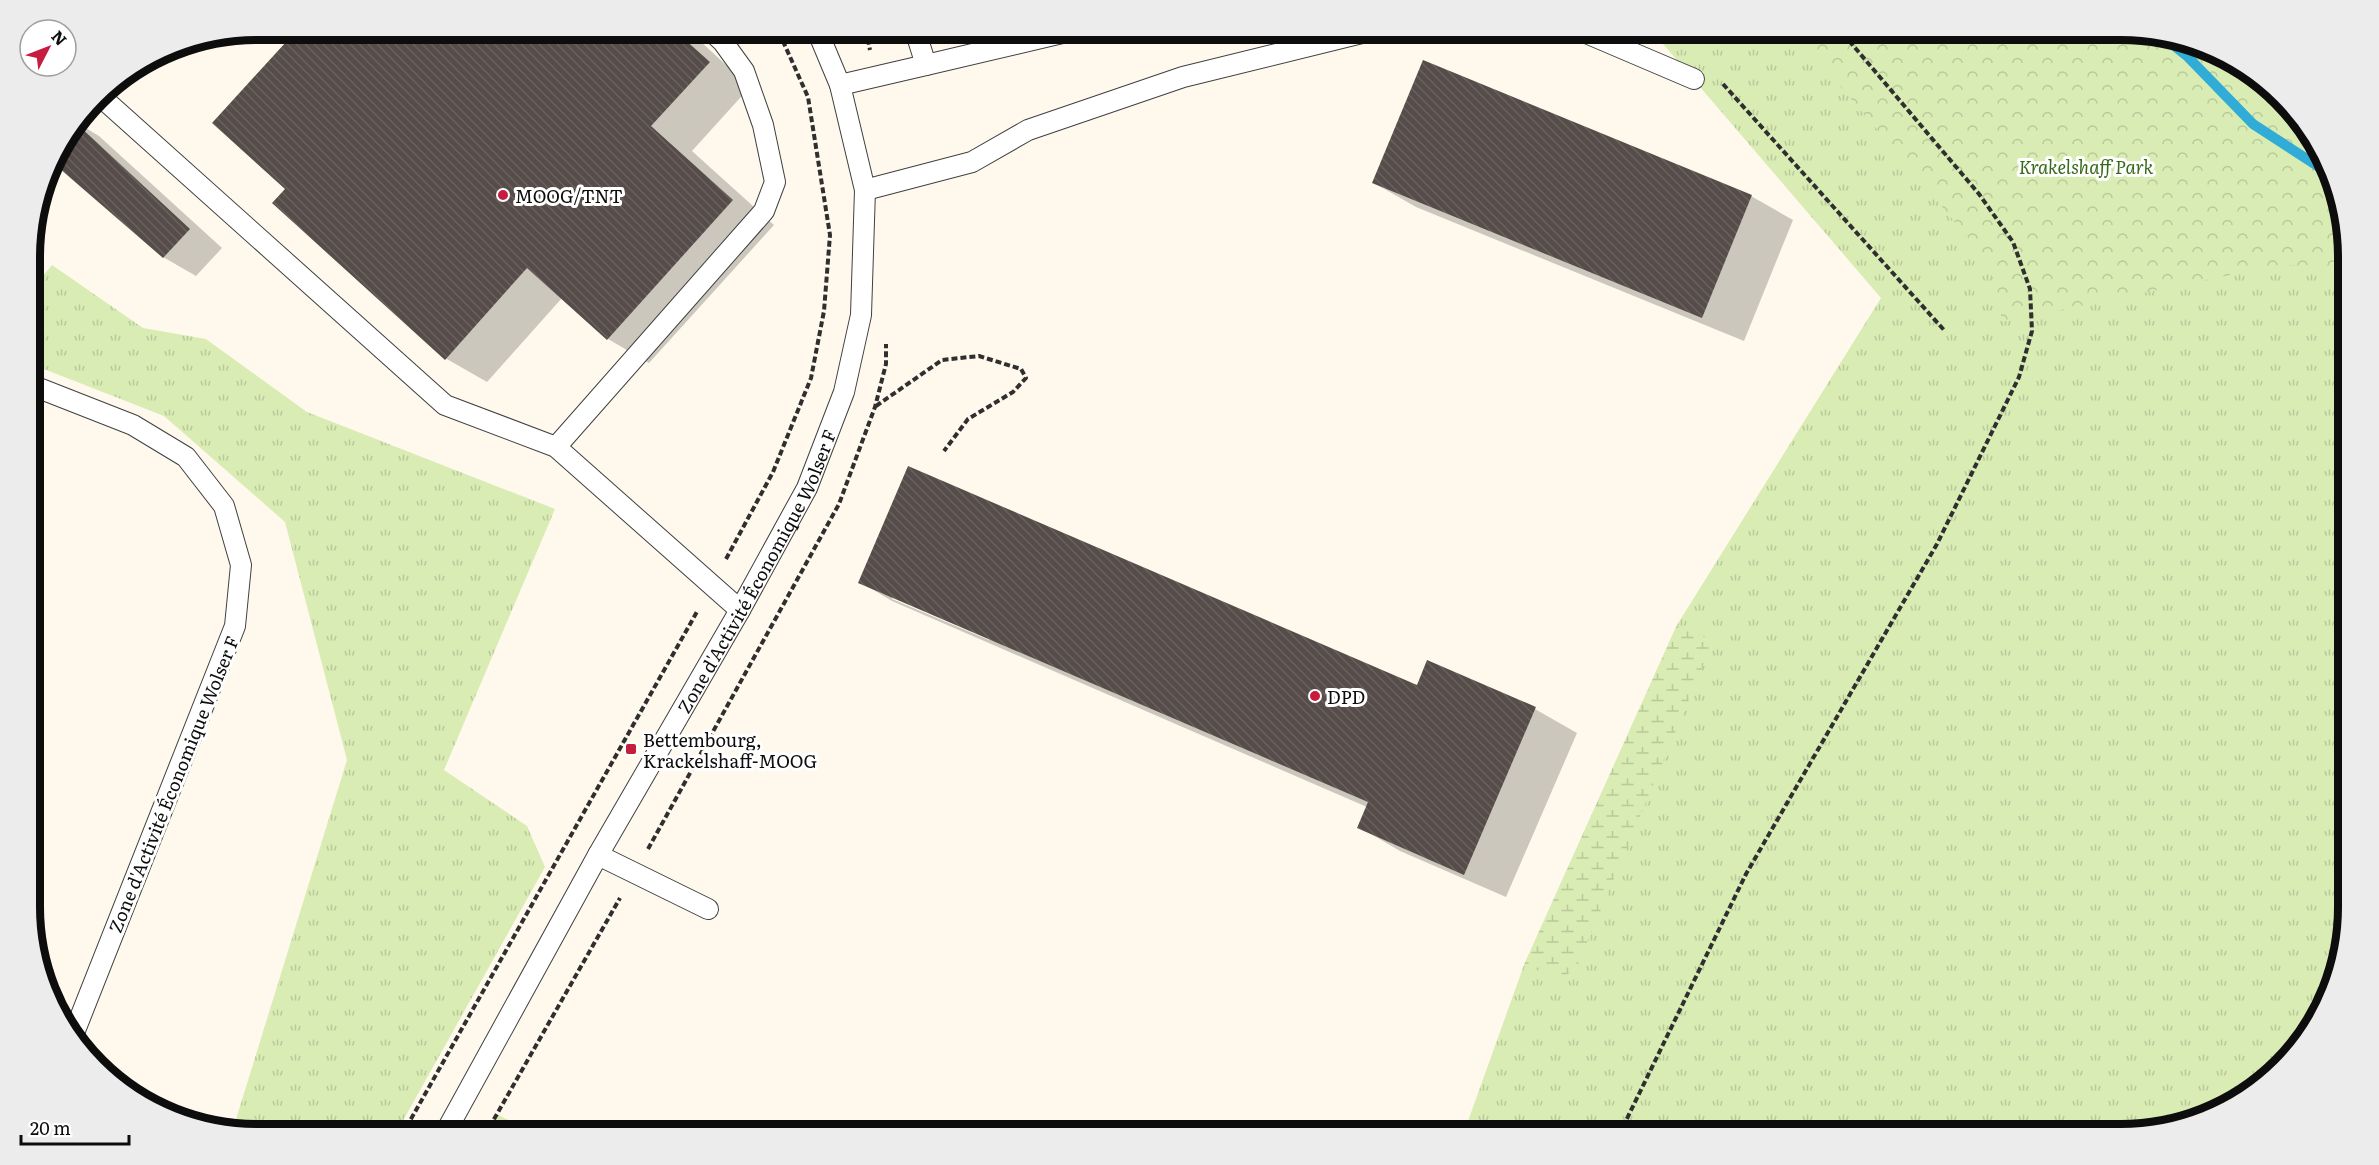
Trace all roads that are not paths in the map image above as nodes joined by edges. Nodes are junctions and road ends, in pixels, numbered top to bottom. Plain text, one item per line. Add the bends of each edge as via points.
1 (721, 40) edge
2 (821, 40) edge
3 (918, 40) edge
4 (1032, 40) edge
5 (1333, 40) edge
6 (1602, 40) edge
7 (926, 65) junction
8 (1694, 79) dead end
9 (840, 84) junction
10 (106, 102) edge
11 (865, 190) junction
12 (40, 389) edge
13 (556, 447) junction
14 (740, 610) junction
15 (598, 855) junction
16 (708, 909) dead end
17 (76, 1027) edge
18 (450, 1124) edge

1 - 13 lane via 744,71 763,124 775,183 764,211
2 - 9 lane, Zone d'Activité Économique Wolser F
3 - 7 lane
4 - 7 lane
5 - 11 lane via 1183,77 1028,130 972,162
6 - 8 lane
7 - 9 lane
9 - 11 lane, Zone d'Activité Économique Wolser F
10 - 13 lane via 445,405
11 - 14 lane, Zone d'Activité Économique Wolser F via 861,315 844,392 807,488
12 - 17 lane, Zone d'Activité Économique Wolser F via 133,425 186,457 224,506 241,565 235,626
13 - 14 lane
14 - 15 lane, Zone d'Activité Économique Wolser F
15 - 16 lane
15 - 18 lane, Zone d'Activité Économique Wolser F

